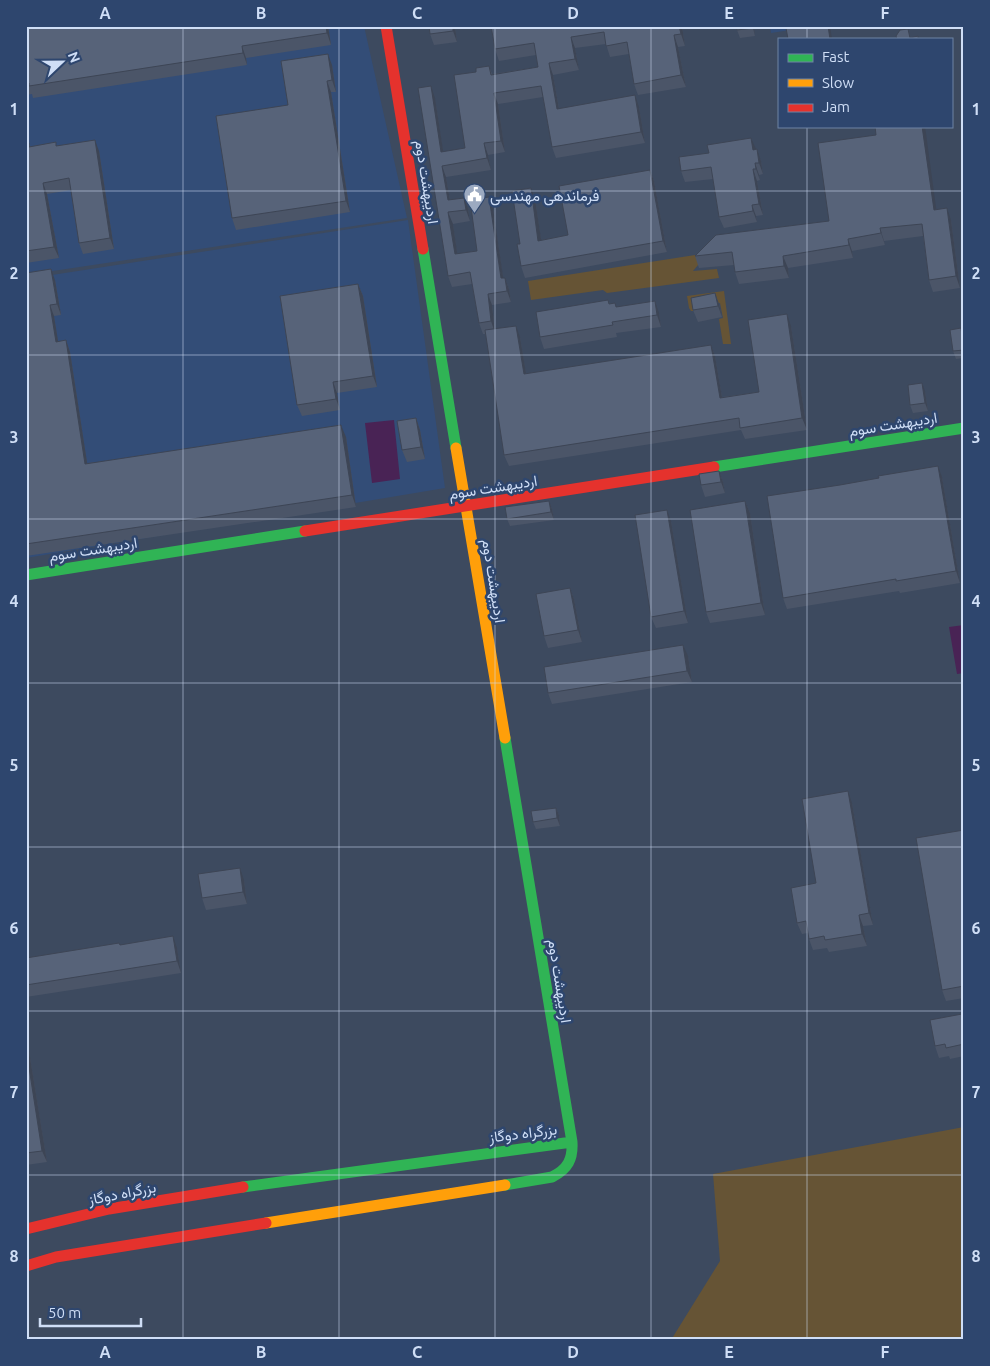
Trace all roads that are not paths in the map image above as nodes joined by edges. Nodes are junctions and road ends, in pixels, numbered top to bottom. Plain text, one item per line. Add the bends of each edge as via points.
1 (386, 26) edge
2 (964, 428) edge
3 (466, 506) junction
4 (26, 575) edge
5 (572, 1142) junction
6 (26, 1229) edge
7 (26, 1266) edge

1 - 3 main road, اردیبهشت دوم
2 - 3 main road, اردیبهشت سوم
3 - 4 main road, اردیبهشت سوم
3 - 5 main road, اردیبهشت دوم
5 - 6 main road, بزرگراه دوگاز via 262,1184 109,1209
5 - 7 main road, بزرگراه دوگاز via 570,1165 563,1173 552,1177 131,1244 56,1257

